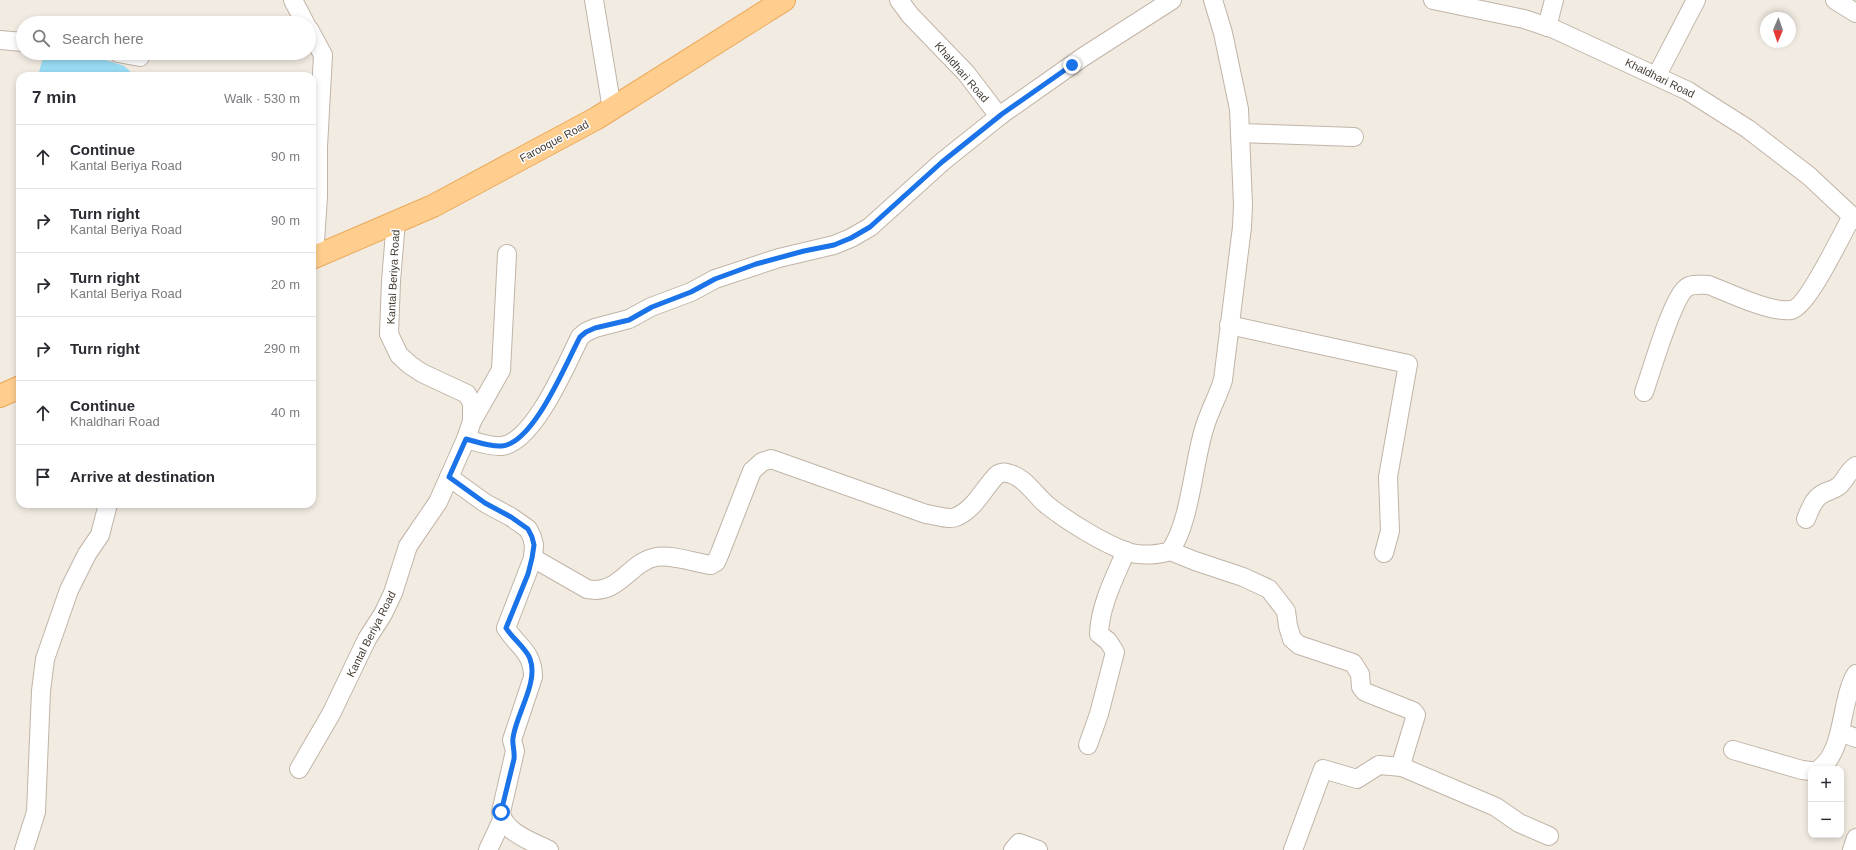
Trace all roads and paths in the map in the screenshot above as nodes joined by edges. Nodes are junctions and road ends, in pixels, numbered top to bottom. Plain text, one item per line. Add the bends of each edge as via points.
1 (293, 0) edge
2 (594, 0) edge
3 (784, 0) edge
4 (898, 0) edge
5 (1172, 0) edge
6 (1213, 0) edge
7 (1432, 0) edge
8 (1554, 0) edge
9 (1696, 0) edge
10 (1836, 0) edge
11 (1497, 6) edge
12 (1856, 13) edge
13 (301, 16) edge
14 (1547, 27) junction
15 (0, 40) edge
16 (16, 41) edge
17 (316, 42) edge
18 (1657, 75) junction
19 (612, 109) junction
20 (1002, 114) junction
21 (1240, 133) junction
22 (1354, 137) dead end
23 (1854, 218) edge
24 (316, 220) edge
25 (396, 221) junction
26 (507, 254) dead end
27 (316, 256) edge
28 (1229, 325) junction
29 (16, 389) edge
30 (1644, 392) dead end
31 (0, 396) edge
32 (472, 421) junction
33 (466, 439) junction
34 (1856, 466) edge
35 (449, 477) junction
36 (107, 508) edge
37 (1806, 519) dead end
38 (1126, 551) junction
39 (1170, 551) junction
40 (1384, 553) dead end
41 (532, 558) junction
42 (1856, 674) edge
43 (1848, 735) edge
44 (1088, 745) dead end
45 (1733, 750) dead end
46 (1822, 766) edge
47 (1402, 767) junction
48 (299, 769) dead end
49 (1808, 771) edge
50 (502, 820) junction
51 (1549, 836) dead end
52 (1856, 838) edge
53 (24, 850) edge
54 (488, 850) edge
55 (549, 850) edge
56 (1013, 850) edge
57 (1038, 850) edge
58 (1294, 850) edge
59 (1852, 850) edge

1 - 13 street
2 - 19 street
3 - 19 main road, Farooque Road
4 - 20 street, Khaldhari Road via 966,73 995,111
5 - 20 street via 1083,57
6 - 21 street via 1232,71 1239,109
7 - 11 street, Khaldhari Road
8 - 14 street
9 - 18 street
10 - 12 street
11 - 14 street, Khaldhari Road
14 - 18 street, Khaldhari Road
15 - 16 street
17 - 24 street via 323,55
18 - 23 street, Khaldhari Road via 1701,98 1748,129 1809,176
19 - 25 main road, Farooque Road via 433,206
20 - 33 street via 942,162 870,227 851,238 834,245 756,264 715,279 629,320 586,332 580,337 555,389 522,435 502,446
21 - 22 street
21 - 28 street via 1242,227
23 - 30 street via 1810,292 1793,310 1780,310 1709,285 1696,284 1686,287 1672,312
25 - 27 main road, Farooque Road
25 - 32 street, Kantal Beriya Road via 390,334 399,354 410,365 467,394 472,403
26 - 32 street via 501,370
28 - 39 street via 1223,380 1205,425 1179,533
28 - 40 street via 1408,364 1388,477 1390,531
29 - 31 main road
32 - 33 street, Kantal Beriya Road
33 - 35 street, Kantal Beriya Road
34 - 37 street via 1837,488 1819,495
35 - 41 street via 528,529 534,545
35 - 48 street, Kantal Beriya Road via 438,502 408,546 393,594 367,639 331,714
36 - 53 street via 100,535 68,590 45,659 40,692 36,812
38 - 39 street via 1150,554
38 - 41 street via 1076,525 1047,504 1018,477 1005,472 997,474 975,504 952,518 926,514 771,459 762,462 752,471 720,553 716,562 711,565 654,557 613,585 597,591 587,589
38 - 44 street via 1100,623 1099,634 1108,641 1115,652
39 - 47 street via 1269,589 1286,611 1292,639 1299,645 1353,663 1360,674 1361,688 1364,692 1414,711 1416,715
41 - 50 street via 506,628 530,657 533,677 512,740 515,751 502,801
42 - 43 street via 1845,699
43 - 46 street
45 - 49 street
47 - 51 street via 1496,808 1519,823
47 - 58 street via 1379,765 1357,779 1323,769
50 - 54 street
50 - 55 street via 516,833
52 - 59 street
56 - 57 street via 1019,843

